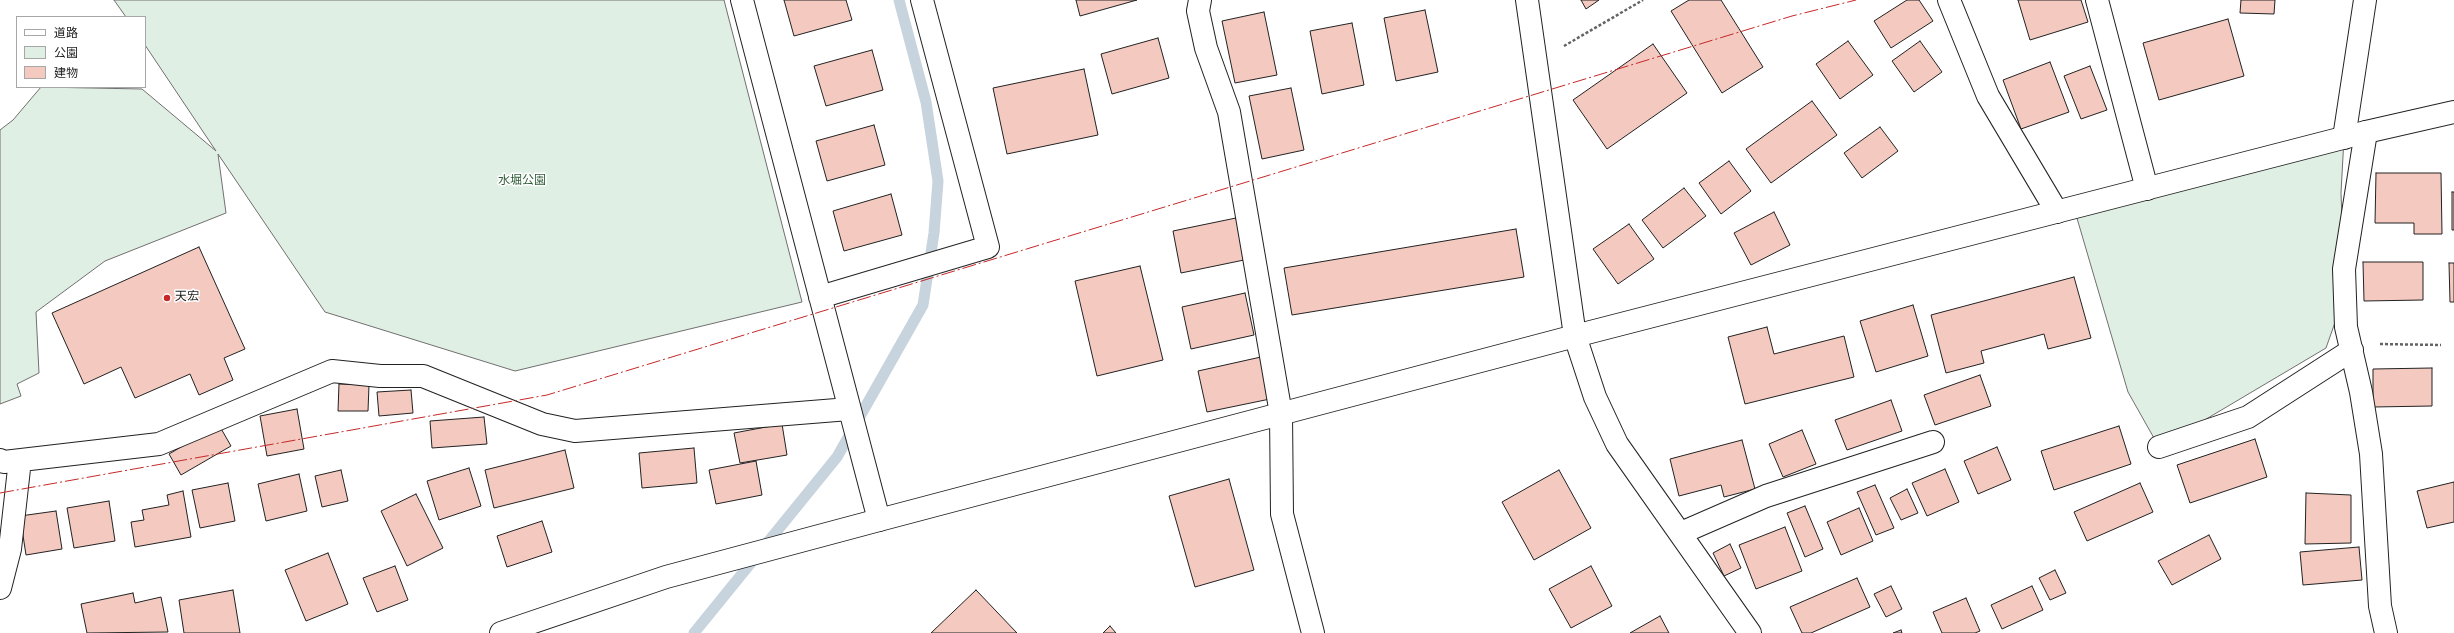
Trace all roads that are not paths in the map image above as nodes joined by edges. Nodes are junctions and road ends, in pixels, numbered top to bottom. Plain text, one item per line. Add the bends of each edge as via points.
1 (742, 0) edge
2 (922, 0) edge
3 (1200, 0) edge
4 (1528, 0) edge
5 (1949, 0) edge
6 (2096, 0) edge
7 (2365, 0) edge
8 (2454, 112) edge
9 (2366, 132) junction
10 (2344, 138) junction
11 (2147, 189) junction
12 (2057, 212) junction
13 (820, 297) junction
14 (1575, 336) junction
15 (2351, 347) junction
16 (849, 409) junction
17 (1281, 414) junction
18 (1933, 442) dead end
19 (2159, 447) dead end
20 (10, 460) edge
21 (879, 520) junction
22 (1681, 533) junction
23 (0, 588) edge
24 (501, 633) edge
25 (1313, 633) edge
26 (1750, 633) edge
27 (2386, 633) edge

1 - 13 street
2 - 13 street via 988,247
3 - 17 street via 1198,11 1206,48 1229,112
4 - 14 street
5 - 12 street via 1988,96
6 - 11 street
7 - 10 street
8 - 9 street
9 - 10 street
9 - 15 street via 2344,269 2346,327
10 - 11 street
11 - 12 street
12 - 14 street
13 - 16 street
14 - 17 street
14 - 22 street via 1595,397 1617,444
15 - 19 street via 2248,417
15 - 27 street via 2371,454 2380,606
16 - 20 street via 575,431 542,424 423,376 380,376 332,371 159,444
16 - 21 street
17 - 21 street
17 - 25 street via 1282,514
18 - 22 street via 1766,496
20 - 23 street via 10,549
21 - 24 street via 666,577
22 - 26 street

